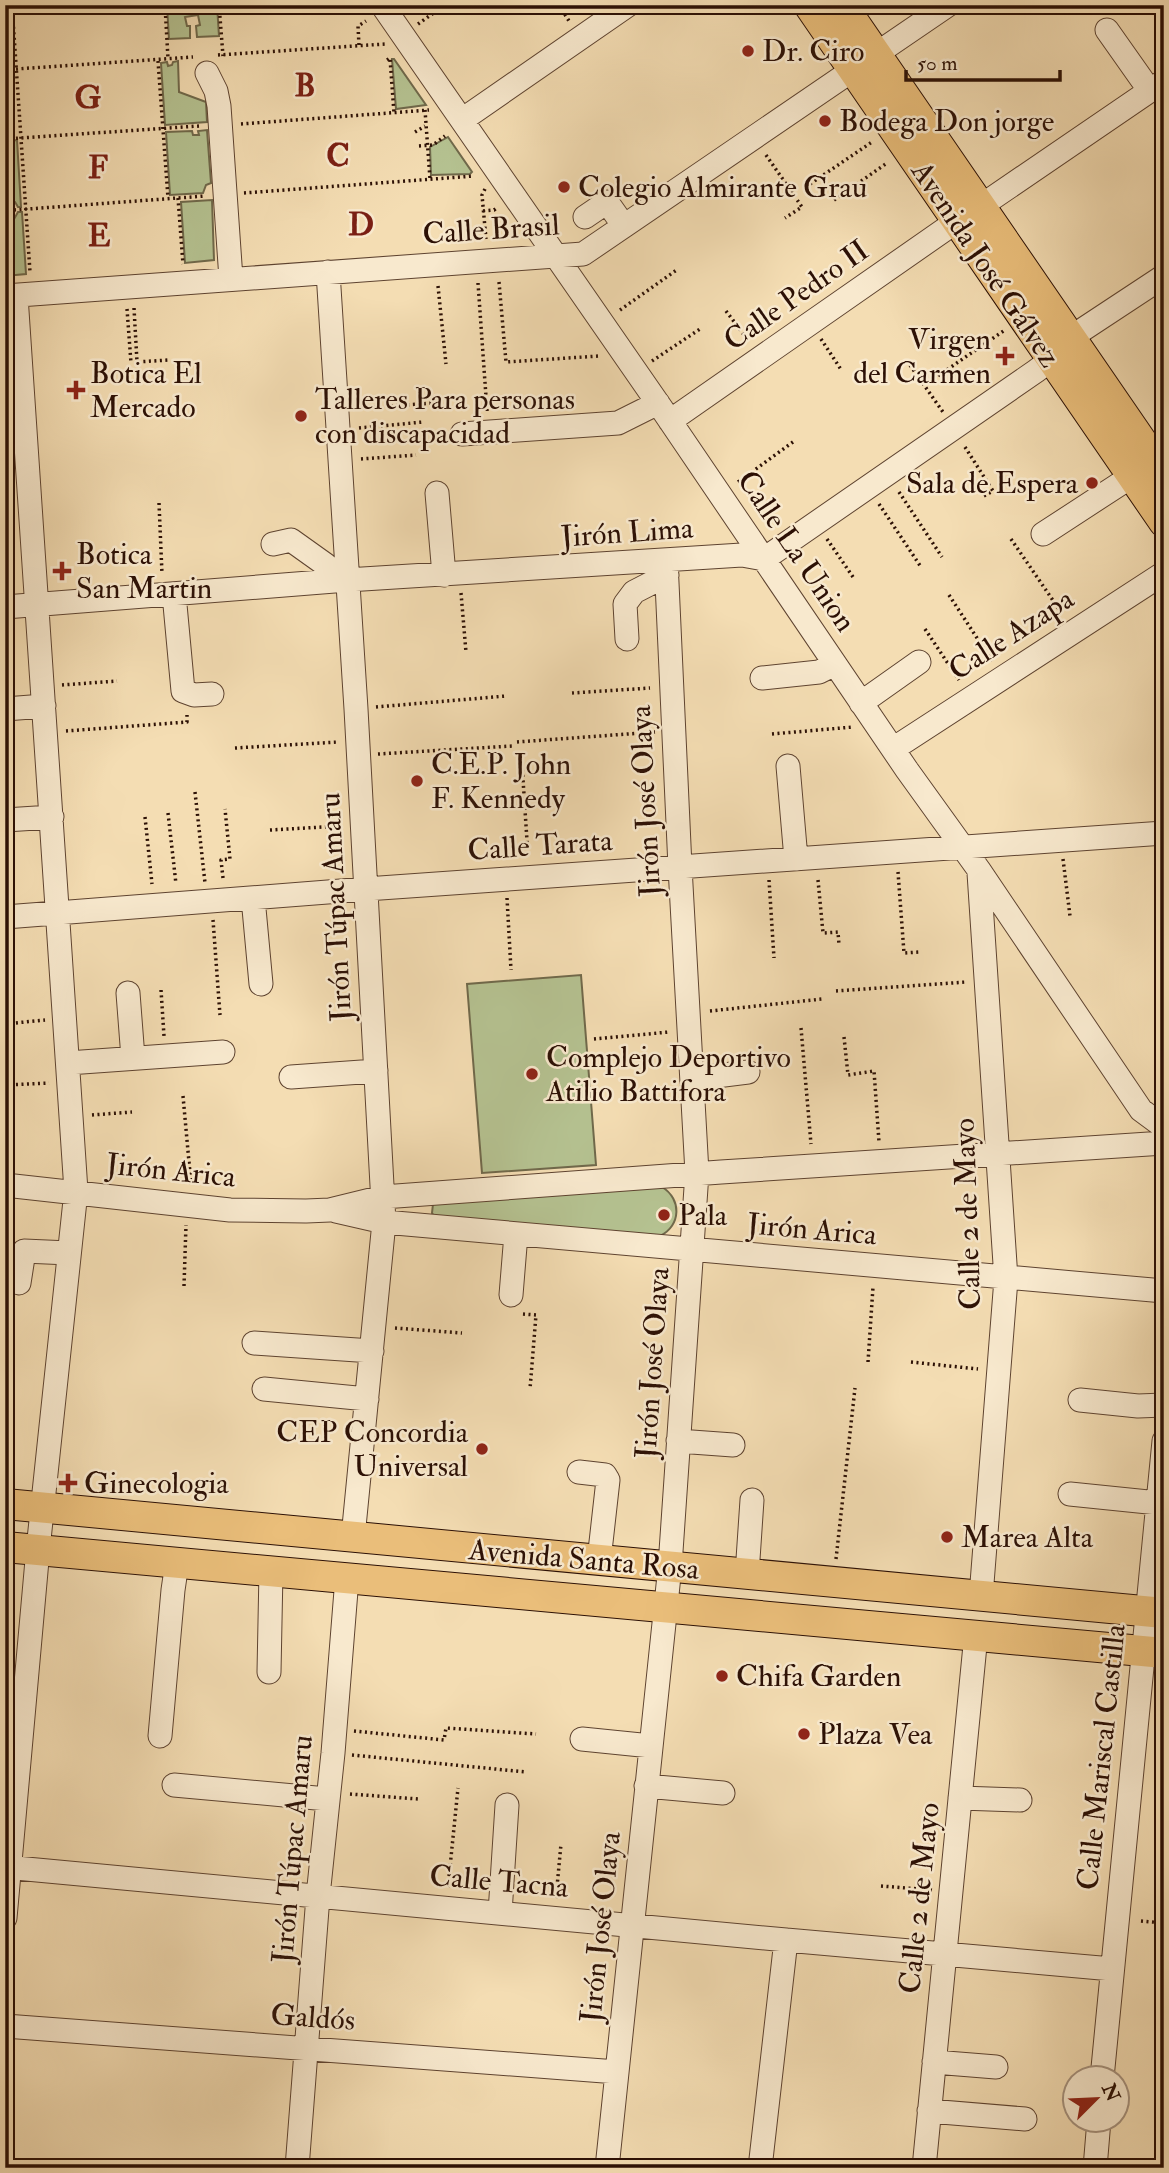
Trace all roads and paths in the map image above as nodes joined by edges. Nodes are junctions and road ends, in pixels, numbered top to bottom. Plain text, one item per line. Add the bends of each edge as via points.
1 (12, 5) edge
2 (165, 5) edge
3 (445, 5) edge
4 (628, 5) edge
5 (809, 5) edge
6 (842, 5) edge
7 (948, 5) edge
8 (374, 13) edge
9 (1107, 30) dead end
10 (406, 38) junction
11 (359, 45) junction
12 (168, 59) junction
13 (158, 60) junction
14 (387, 60) dead end
15 (209, 61) junction
16 (865, 62) junction
17 (16, 69) junction
18 (1157, 86) edge
19 (425, 110) junction
20 (434, 110) dead end
21 (394, 113) junction
22 (220, 125) junction
23 (426, 125) junction
24 (164, 128) junction
25 (454, 128) junction
26 (415, 132) dead end
27 (20, 138) junction
28 (5, 139) edge
29 (876, 139) dead end
30 (419, 145) dead end
31 (428, 145) junction
32 (763, 150) dead end
33 (891, 160) dead end
34 (479, 176) dead end
35 (430, 179) junction
36 (810, 184) dead end
37 (487, 188) dead end
38 (225, 195) junction
39 (168, 198) junction
40 (178, 198) junction
41 (834, 200) dead end
42 (5, 202) edge
43 (499, 206) dead end
44 (25, 209) junction
45 (14, 210) junction
46 (483, 211) junction
47 (969, 214) junction
48 (585, 217) dead end
49 (785, 218) dead end
50 (5, 219) edge
51 (624, 226) junction
52 (482, 253) junction
53 (555, 256) junction
54 (183, 266) dead end
55 (678, 269) dead end
56 (328, 272) junction
57 (1164, 276) edge
58 (499, 277) dead end
59 (30, 278) dead end
60 (231, 279) junction
61 (437, 283) dead end
62 (10, 296) edge
63 (127, 303) dead end
64 (134, 303) dead end
65 (726, 311) dead end
66 (614, 314) dead end
67 (1007, 328) dead end
68 (700, 329) dead end
69 (816, 332) dead end
70 (752, 347) dead end
71 (1061, 349) junction
72 (601, 356) dead end
73 (168, 360) dead end
74 (131, 363) dead end
75 (446, 364) dead end
76 (648, 364) dead end
77 (910, 365) dead end
78 (842, 371) dead end
79 (929, 382) dead end
80 (435, 403) dead end
81 (353, 408) dead end
82 (664, 412) junction
83 (944, 413) dead end
84 (487, 414) dead end
85 (423, 422) dead end
86 (354, 429) dead end
87 (462, 434) dead end
88 (961, 441) dead end
89 (793, 442) dead end
90 (416, 456) dead end
91 (356, 459) dead end
92 (1164, 474) edge
93 (1132, 476) junction
94 (733, 486) dead end
95 (895, 486) dead end
96 (437, 493) dead end
97 (982, 497) dead end
98 (876, 499) dead end
99 (159, 503) dead end
100 (1164, 522) edge
101 (1043, 534) dead end
102 (824, 535) dead end
103 (1011, 539) dead end
104 (274, 544) dead end
105 (942, 557) dead end
106 (764, 559) junction
107 (666, 568) junction
108 (921, 568) dead end
109 (1164, 573) edge
110 (452, 574) junction
111 (853, 577) dead end
112 (343, 581) junction
113 (168, 587) junction
114 (949, 595) dead end
115 (37, 604) junction
116 (5, 607) edge
117 (1065, 619) dead end
118 (925, 629) dead end
119 (628, 639) dead end
120 (466, 652) dead end
121 (919, 662) dead end
122 (835, 664) junction
123 (995, 665) dead end
124 (762, 678) dead end
125 (117, 681) dead end
126 (963, 686) dead end
127 (671, 687) junction
128 (572, 693) dead end
129 (212, 694) dead end
130 (43, 696) junction
131 (506, 696) dead end
132 (861, 703) junction
133 (187, 708) dead end
134 (5, 709) edge
135 (356, 709) junction
136 (856, 727) dead end
137 (673, 730) junction
138 (46, 733) junction
139 (772, 734) dead end
140 (517, 742) dead end
141 (512, 746) dead end
142 (235, 748) dead end
143 (358, 748) junction
144 (892, 749) junction
145 (522, 764) dead end
146 (788, 766) dead end
147 (195, 792) dead end
148 (225, 809) dead end
149 (168, 813) dead end
150 (52, 817) junction
151 (145, 817) dead end
152 (5, 820) edge
153 (362, 825) junction
154 (270, 830) dead end
155 (1164, 833) edge
156 (962, 847) junction
157 (1062, 854) dead end
158 (796, 859) junction
159 (680, 867) junction
160 (898, 870) dead end
161 (979, 870) junction
162 (817, 875) dead end
163 (529, 877) junction
164 (769, 878) dead end
165 (506, 879) junction
166 (366, 889) junction
167 (253, 898) junction
168 (215, 901) junction
169 (166, 905) junction
170 (59, 914) junction
171 (1070, 916) dead end
172 (5, 917) edge
173 (839, 945) dead end
174 (919, 952) dead end
175 (774, 958) dead end
176 (511, 970) dead end
177 (966, 982) dead end
178 (261, 984) dead end
179 (161, 989) dead end
180 (835, 991) dead end
181 (128, 993) dead end
182 (822, 999) dead end
183 (706, 1012) dead end
184 (220, 1015) dead end
185 (65, 1018) junction
186 (5, 1024) edge
187 (800, 1028) dead end
188 (689, 1031) junction
189 (844, 1037) dead end
190 (594, 1039) dead end
191 (223, 1052) dead end
192 (166, 1055) junction
193 (133, 1058) junction
194 (376, 1071) junction
195 (69, 1072) junction
196 (748, 1072) dead end
197 (291, 1077) dead end
198 (692, 1079) junction
199 (5, 1085) edge
200 (183, 1096) dead end
201 (132, 1112) dead end
202 (72, 1116) junction
203 (1164, 1127) edge
204 (1164, 1143) edge
205 (880, 1145) dead end
206 (811, 1150) dead end
207 (997, 1154) junction
208 (697, 1173) junction
209 (5, 1185) edge
210 (76, 1191) junction
211 (383, 1196) junction
212 (190, 1206) junction
213 (330, 1210) junction
214 (384, 1222) junction
215 (516, 1234) junction
216 (691, 1249) junction
217 (69, 1253) junction
218 (1006, 1279) junction
219 (19, 1283) dead end
220 (873, 1283) dead end
221 (184, 1286) dead end
222 (1164, 1292) edge
223 (515, 1304) joint
224 (374, 1327) junction
225 (462, 1333) dead end
226 (254, 1343) dead end
227 (372, 1351) junction
228 (869, 1362) dead end
229 (911, 1362) dead end
230 (978, 1369) dead end
231 (855, 1388) dead end
232 (264, 1389) dead end
233 (530, 1389) dead end
234 (367, 1399) junction
235 (1080, 1400) dead end
236 (1164, 1405) edge
237 (678, 1441) junction
238 (1164, 1441) edge
239 (733, 1445) dead end
240 (1164, 1447) edge
241 (579, 1472) dead end
242 (1070, 1494) dead end
243 (752, 1500) dead end
244 (1158, 1503) junction
245 (5, 1504) edge
246 (43, 1508) junction
247 (353, 1537) junction
248 (5, 1546) edge
249 (38, 1549) junction
250 (598, 1560) junction
251 (177, 1563) junction
252 (670, 1566) junction
253 (271, 1571) junction
254 (747, 1574) junction
255 (347, 1578) junction
256 (833, 1582) junction
257 (981, 1596) junction
258 (665, 1607) junction
259 (1155, 1612) edge
260 (976, 1635) junction
261 (1154, 1652) edge
262 (269, 1672) dead end
263 (335, 1729) junction
264 (536, 1734) dead end
265 (160, 1736) dead end
266 (582, 1739) dead end
267 (651, 1746) junction
268 (333, 1753) junction
269 (526, 1772) dead end
270 (174, 1785) dead end
271 (646, 1786) junction
272 (458, 1788) dead end
273 (723, 1793) dead end
274 (327, 1795) junction
275 (1157, 1796) dead end
276 (1164, 1797) edge
277 (960, 1798) junction
278 (418, 1799) dead end
279 (1020, 1800) dead end
280 (507, 1805) dead end
281 (561, 1844) dead end
282 (8, 1867) edge
283 (881, 1886) dead end
284 (951, 1892) junction
285 (318, 1896) junction
286 (446, 1908) junction
287 (500, 1913) junction
288 (5, 1918) edge
289 (555, 1918) junction
290 (1141, 1921) dead end
291 (1164, 1923) edge
292 (632, 1926) junction
293 (786, 1940) junction
294 (945, 1955) junction
295 (1112, 1969) junction
296 (5, 2026) edge
297 (305, 2048) junction
298 (934, 2062) junction
299 (1103, 2064) edge
300 (996, 2067) dead end
301 (617, 2072) junction
302 (929, 2111) junction
303 (1025, 2119) dead end
304 (1098, 2134) edge
305 (297, 2168) edge
306 (607, 2168) edge
307 (760, 2168) edge
308 (924, 2168) edge
309 (1095, 2168) edge

1 - 17 path
2 - 12 path
3 - 10 path
4 - 25 street
5 - 16 main road, Avenida José Gálvez
6 - 16 main road, Avenida José Gálvez
7 - 16 street, Calle Brasil
8 - 10 street, Calle La Union
8 - 11 path via 358,26
9 - 18 street
10 - 11 path
10 - 25 street, Calle La Union
11 - 15 path
12 - 13 path
12 - 15 path
13 - 17 path
13 - 24 path
14 - 21 path via 390,58
15 - 22 street
16 - 47 main road, Avenida José Gálvez
16 - 51 street, Calle Brasil
17 - 27 path
18 - 47 street, Calle Pedro II
19 - 20 path
19 - 21 path
19 - 23 path
21 - 22 path
22 - 24 path
22 - 38 street
23 - 26 path
23 - 31 path
24 - 27 path
24 - 39 path
25 - 31 path
25 - 53 street, Calle La Union
27 - 28 path
27 - 44 path
29 - 36 path
30 - 31 path
31 - 35 path
32 - 49 path via 802,206
33 - 41 path
34 - 35 path
35 - 38 path
37 - 46 path via 482,195
38 - 40 path
38 - 60 street
39 - 40 path
39 - 44 path
40 - 54 path
42 - 45 path
43 - 46 path
44 - 45 path
44 - 59 path
45 - 50 path
46 - 52 path
47 - 71 main road, Avenida José Gálvez
47 - 82 street, Calle Pedro II
48 - 51 street via 607,202
51 - 53 street, Calle Brasil via 583,254
52 - 53 street, Calle Brasil
52 - 56 street, Calle Brasil
52 - 84 path
53 - 82 street, Calle La Union
55 - 66 path
56 - 60 street, Calle Brasil
56 - 112 street, Jirón Túpac Amaru
57 - 71 street
58 - 72 path via 506,362
60 - 62 street, Calle Brasil
61 - 75 path
62 - 115 street
63 - 74 path
64 - 73 path via 137,362
65 - 70 path
67 - 79 path
68 - 76 path
69 - 78 path
71 - 92 main road, Avenida José Gálvez
71 - 93 main road, Avenida José Gálvez
71 - 106 street
77 - 83 path
80 - 81 path
82 - 87 street, Calle Pedro II via 618,423
82 - 106 street, Calle La Union
85 - 86 path
88 - 97 path via 993,491
89 - 94 path
90 - 91 path
93 - 100 main road, Avenida José Gálvez
93 - 101 street
95 - 105 path
96 - 110 street
98 - 108 path
99 - 113 path
102 - 111 path
103 - 117 path
104 - 112 street via 291,540
106 - 107 street, Jirón Lima via 742,555
106 - 122 street, Calle La Union
107 - 110 street, Jirón Lima
107 - 119 street via 625,604
107 - 127 street, Jirón José Olaya
109 - 144 street, Calle Azapa
110 - 112 street, Jirón Lima
110 - 120 path
112 - 113 street, Jirón Lima
112 - 135 street, Jirón Túpac Amaru
113 - 115 street, Jirón Lima
113 - 129 street via 183,691
114 - 123 path
115 - 116 street, Jirón Lima
115 - 130 street
118 - 126 path
121 - 132 street
122 - 124 street via 819,672
122 - 132 street, Calle La Union
125 - 130 path
127 - 128 path
127 - 137 street, Jirón José Olaya
130 - 134 street
130 - 138 street
131 - 135 path
132 - 144 street, Calle La Union
133 - 138 path via 187,722
135 - 143 street, Jirón Túpac Amaru
136 - 139 path
137 - 140 path
137 - 159 street, Jirón José Olaya
138 - 150 street
141 - 143 path
142 - 143 path
143 - 153 street, Jirón Túpac Amaru
144 - 156 street, Calle La Union
145 - 163 path
146 - 158 street
147 - 168 path
148 - 168 path via 230,859 221,860
149 - 169 path
150 - 152 street
150 - 170 street
151 - 169 path
153 - 154 path
153 - 166 street, Jirón Túpac Amaru
155 - 156 street, Calle Tarata
156 - 158 street, Calle Tarata
156 - 161 street, Calle La Union
157 - 171 path
158 - 159 street, Calle Tarata
159 - 163 street, Calle Tarata
159 - 188 street, Jirón José Olaya
160 - 174 path via 904,953
161 - 203 street, Calle La Union via 1141,1110
161 - 207 street, Calle 2 de Mayo
162 - 173 path via 823,933 838,932
163 - 165 street, Calle Tarata
164 - 175 path
165 - 166 street, Calle Tarata
165 - 176 path
166 - 167 street, Calle Tarata
166 - 194 street, Jirón Túpac Amaru
167 - 168 street, Calle Tarata
167 - 178 street
168 - 169 street, Calle Tarata
168 - 184 path
169 - 170 street, Calle Tarata
170 - 172 street, Calle Tarata
170 - 185 street
177 - 180 path
179 - 192 path
181 - 193 street
182 - 183 path
185 - 186 path
185 - 195 street
187 - 206 path
188 - 190 path
188 - 198 street, Jirón José Olaya
189 - 205 path via 848,1074 874,1072
191 - 192 street
192 - 193 street
193 - 195 street
194 - 197 street
194 - 211 street, Jirón Túpac Amaru
195 - 199 path
195 - 202 street
196 - 198 street
198 - 208 street, Jirón José Olaya
200 - 212 path
201 - 202 path
202 - 210 street
204 - 207 street, Jirón Arica
207 - 208 street, Jirón Arica
207 - 218 street, Calle 2 de Mayo
208 - 211 street, Jirón Arica
208 - 216 street, Jirón José Olaya
209 - 210 street, Jirón Arica
210 - 212 street, Jirón Arica
210 - 217 street
211 - 213 street, Jirón Arica
211 - 214 street, Jirón Túpac Amaru
212 - 213 street, Jirón Arica
212 - 221 path
213 - 214 street, Jirón Arica
214 - 215 street, Jirón Arica
214 - 224 street, Jirón Túpac Amaru
215 - 216 street, Jirón Arica
215 - 223 street
216 - 218 street, Jirón Arica
216 - 237 street, Jirón José Olaya
217 - 219 street via 23,1251
217 - 246 street
218 - 222 street, Jirón Arica
218 - 257 street, Calle 2 de Mayo
220 - 228 path
223 - 233 path via 536,1315
224 - 225 path
224 - 227 street, Jirón Túpac Amaru
226 - 227 street
227 - 234 street, Jirón Túpac Amaru
229 - 230 path
231 - 256 path
232 - 234 street
234 - 247 street, Jirón Túpac Amaru
235 - 236 street
237 - 239 street
237 - 252 street, Jirón José Olaya
238 - 240 street, Calle Mariscal Castilla
240 - 244 street, Calle Mariscal Castilla
241 - 250 street via 605,1475 608,1480
242 - 244 street
243 - 254 street
244 - 259 street, Calle Mariscal Castilla
245 - 246 main road, Avenida Santa Rosa
246 - 247 main road, Avenida Santa Rosa
246 - 249 street
247 - 250 main road, Avenida Santa Rosa
248 - 249 main road, Avenida Santa Rosa
249 - 251 main road, Avenida Santa Rosa
249 - 282 street
250 - 252 main road, Avenida Santa Rosa
251 - 253 main road, Avenida Santa Rosa
251 - 265 street
252 - 254 main road, Avenida Santa Rosa
252 - 258 street, Jirón José Olaya
253 - 255 main road, Avenida Santa Rosa
253 - 262 street
254 - 256 main road, Avenida Santa Rosa
255 - 258 main road, Avenida Santa Rosa
255 - 263 street, Jirón Túpac Amaru
256 - 257 main road, Avenida Santa Rosa
257 - 259 main road, Avenida Santa Rosa
258 - 260 main road, Avenida Santa Rosa
258 - 267 street, Jirón José Olaya
259 - 261 street, Calle Mariscal Castilla
260 - 261 main road, Avenida Santa Rosa
260 - 277 street, Calle 2 de Mayo
261 - 295 street, Calle Mariscal Castilla
263 - 264 path via 444,1740 446,1728
263 - 268 street, Jirón Túpac Amaru
266 - 267 street
267 - 271 street, Jirón José Olaya
268 - 269 path
268 - 274 street, Jirón Túpac Amaru
270 - 274 street
271 - 273 street
271 - 292 street, Jirón José Olaya
272 - 286 path
274 - 278 path
274 - 285 street, Jirón Túpac Amaru
275 - 276 path
277 - 279 street
277 - 284 street, Calle 2 de Mayo
280 - 287 street
281 - 289 path
282 - 285 street, Calle Tacna
282 - 288 street
283 - 284 path
284 - 294 street, Calle 2 de Mayo
285 - 286 street, Calle Tacna
285 - 297 street, Jirón Túpac Amaru
286 - 287 street, Calle Tacna
287 - 289 street, Calle Tacna
289 - 292 street, Calle Tacna
290 - 291 path
292 - 293 street, Calle Tacna
292 - 301 street, Jirón José Olaya
293 - 294 street, Calle Tacna
293 - 307 street
294 - 295 street, Calle Tacna
294 - 298 street, Calle 2 de Mayo
295 - 299 street, Calle Mariscal Castilla
296 - 297 street, Galdós
297 - 301 street, Galdós
297 - 305 street, Jirón Túpac Amaru
298 - 300 street
298 - 302 street, Calle 2 de Mayo
301 - 306 street, Jirón José Olaya
302 - 303 street
302 - 308 street, Calle 2 de Mayo
304 - 309 street

